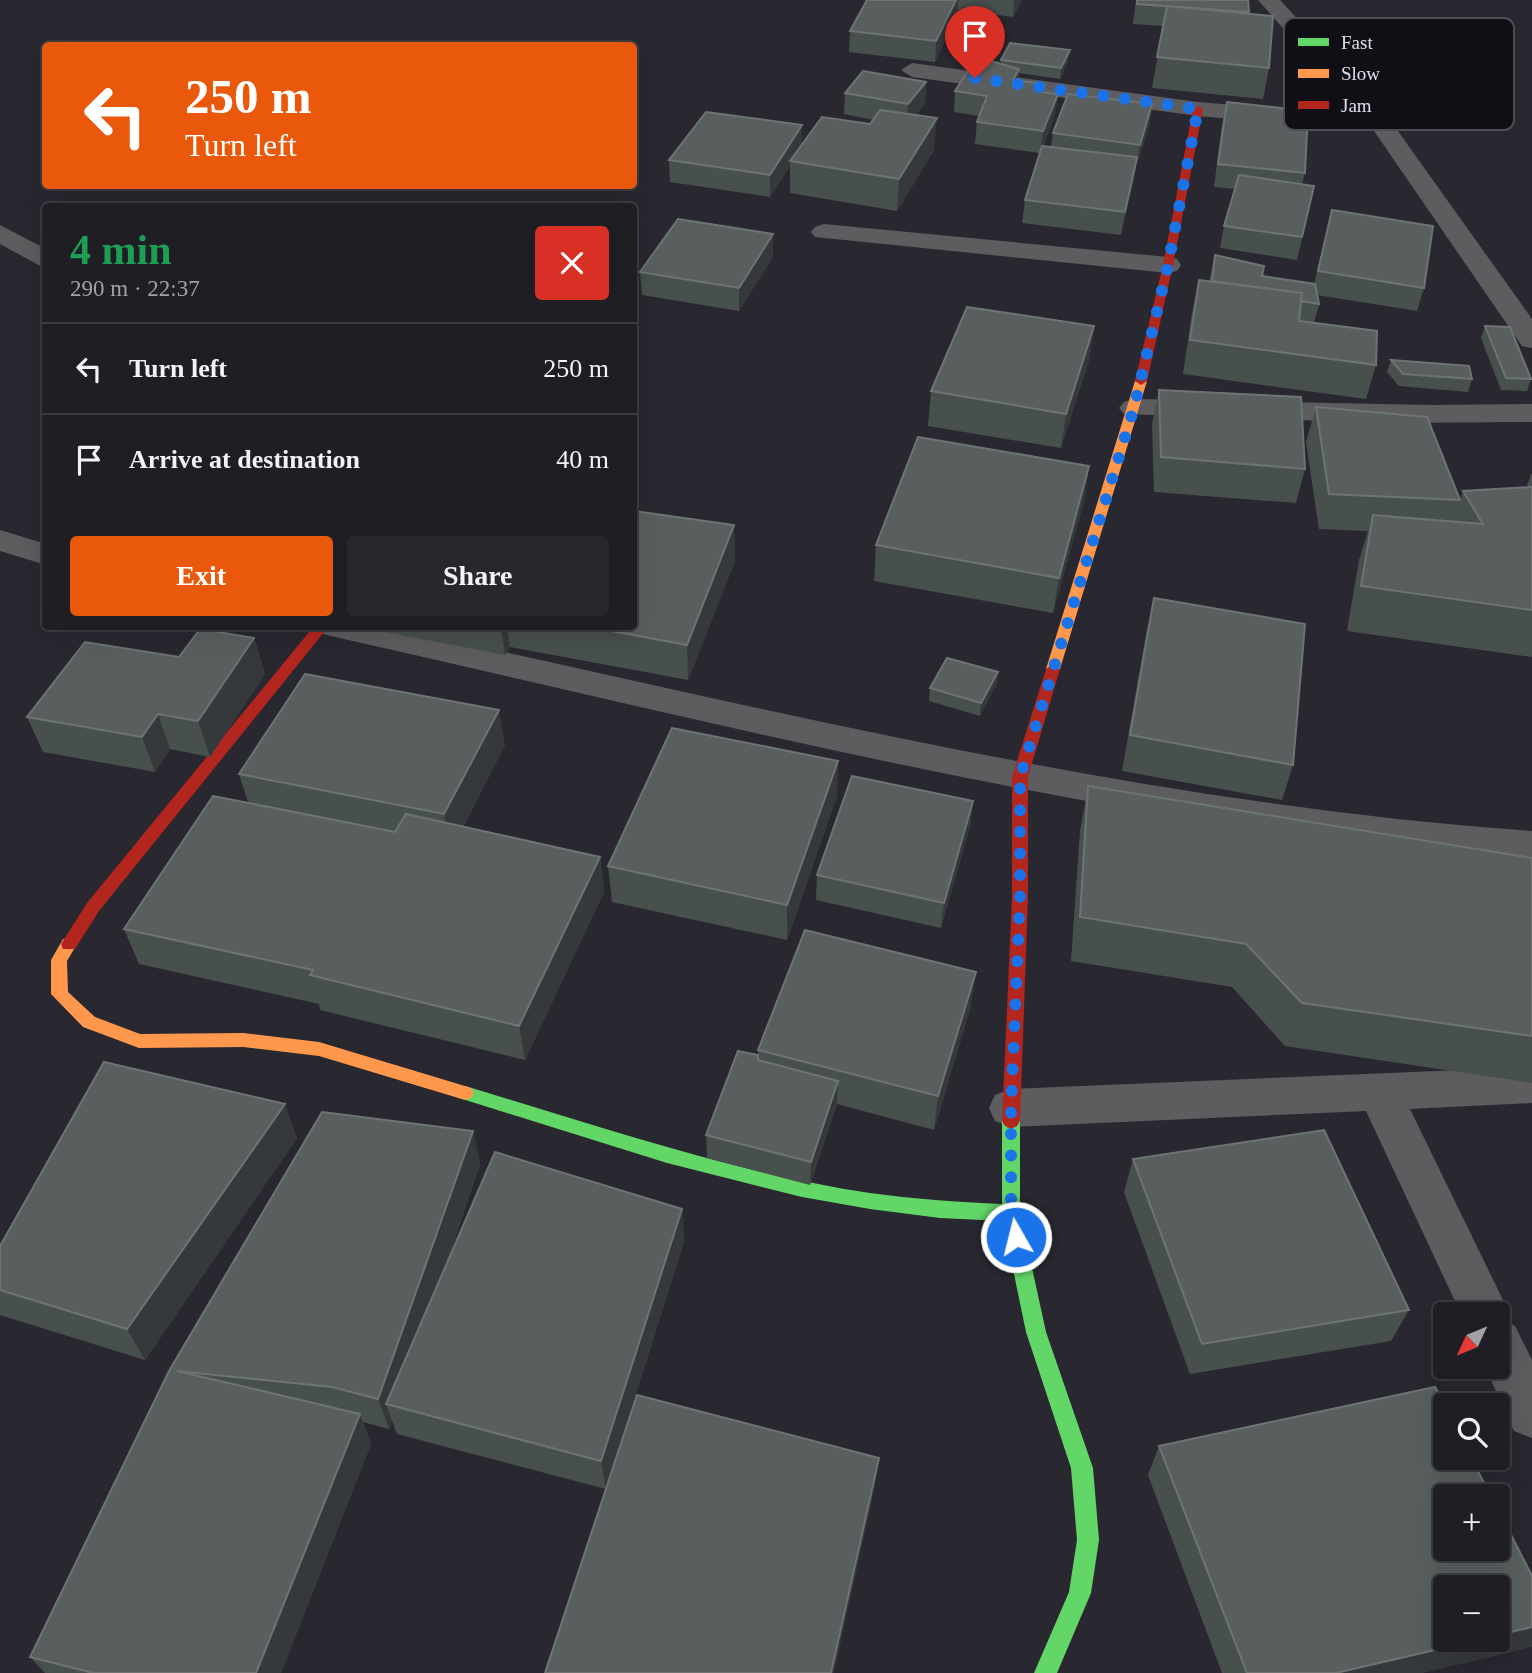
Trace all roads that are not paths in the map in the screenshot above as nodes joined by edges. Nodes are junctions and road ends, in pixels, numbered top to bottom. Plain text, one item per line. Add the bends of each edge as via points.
1 (1268, 0) edge
2 (1284, 18) edge
3 (912, 70) dead end
4 (1198, 109) junction
5 (1284, 116) edge
6 (1385, 130) edge
7 (824, 232) dead end
8 (0, 233) edge
9 (42, 259) edge
10 (1168, 265) junction
11 (1532, 340) edge
12 (1134, 408) junction
13 (1532, 413) edge
14 (0, 540) edge
15 (42, 554) edge
16 (319, 630) edge
17 (353, 630) edge
18 (1020, 777) junction
19 (1532, 845) edge
20 (1532, 1085) edge
21 (1380, 1093) junction
22 (1011, 1108) junction
23 (1011, 1213) junction
24 (1479, 1302) edge
25 (1510, 1367) edge
26 (1532, 1414) edge
27 (1045, 1673) edge

1 - 2 street
3 - 4 street
4 - 5 street
4 - 10 street
6 - 11 street
7 - 10 street
8 - 9 street
10 - 12 street
12 - 13 street via 1445,416
12 - 18 street
14 - 15 street
16 - 23 street via 93,908 59,960 60,994 89,1022 139,1041 243,1040 319,1049 762,1182 846,1202 952,1214
17 - 18 street
18 - 19 street via 1417,837
18 - 22 street
20 - 21 street
21 - 22 street
21 - 24 street
22 - 23 street
23 - 27 street via 1036,1332 1082,1468 1088,1540 1080,1593
25 - 26 street

